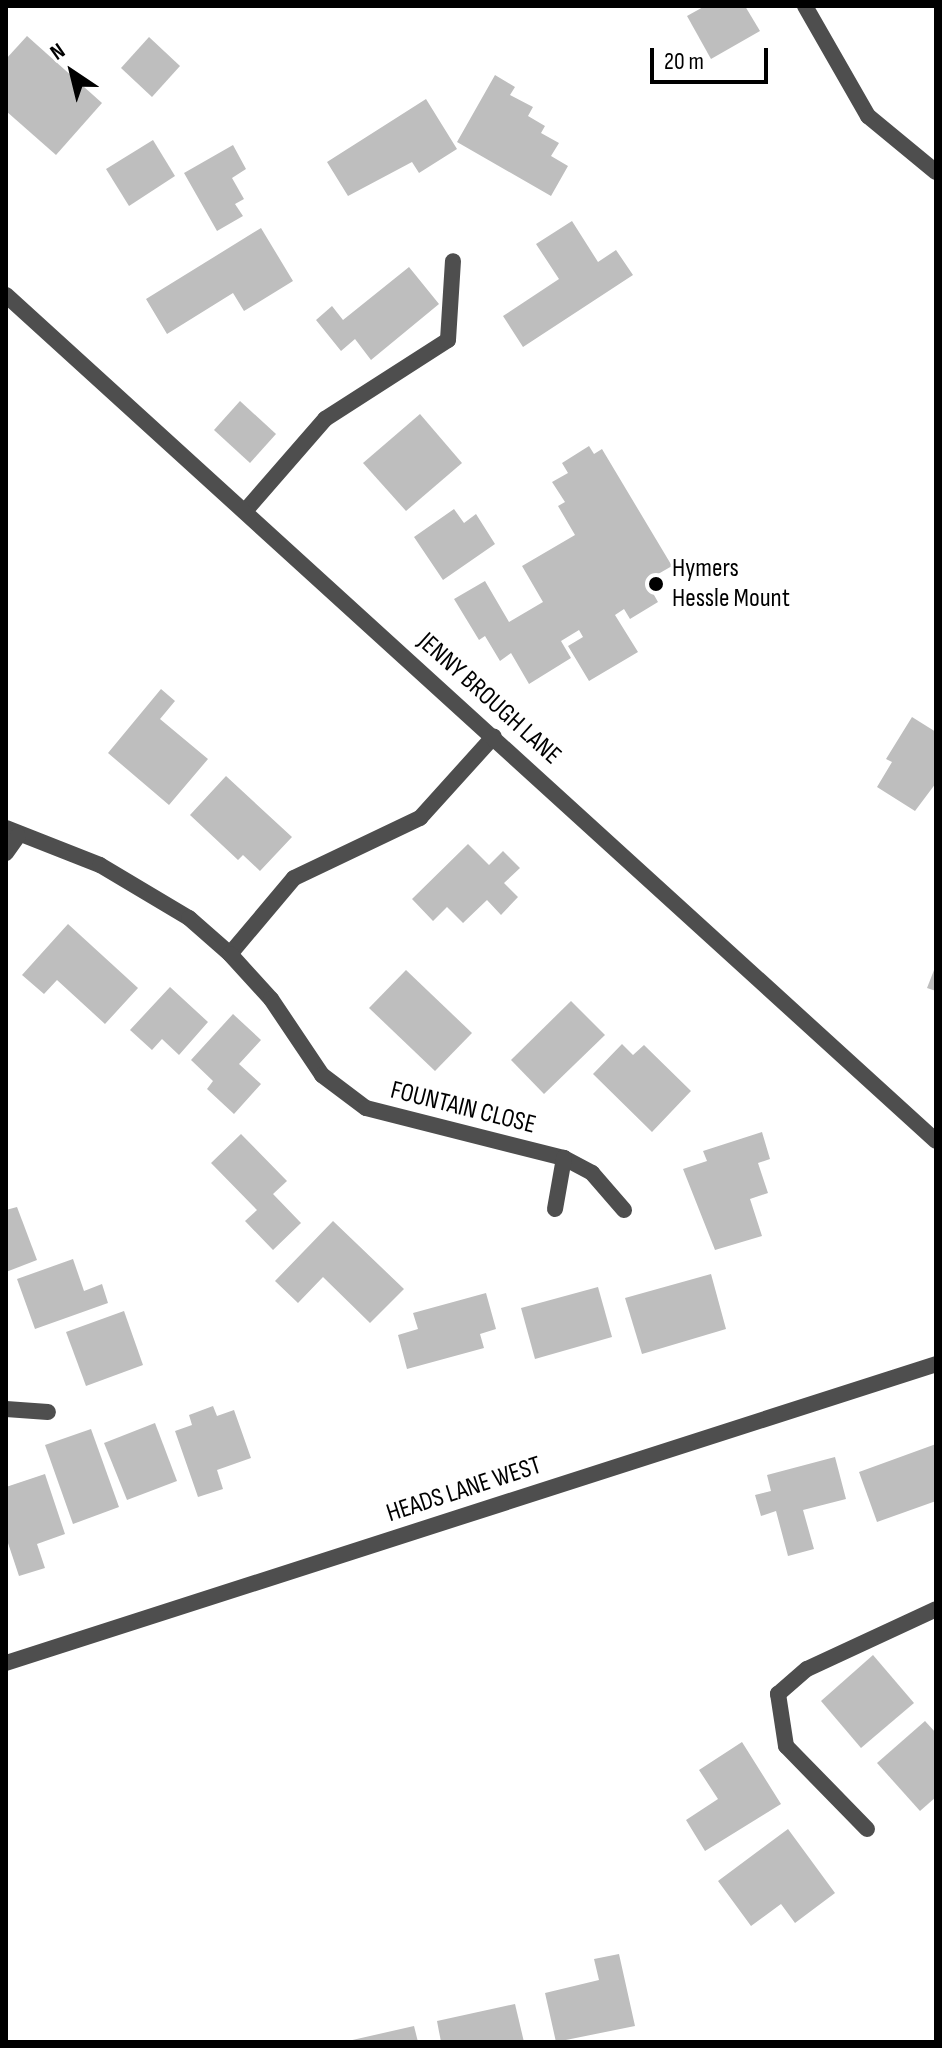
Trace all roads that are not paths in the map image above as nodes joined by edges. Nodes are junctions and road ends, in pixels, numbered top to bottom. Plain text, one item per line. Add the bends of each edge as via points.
1 (805, 6) edge
2 (936, 172) edge
3 (453, 261) dead end
4 (6, 295) edge
5 (246, 510) junction
6 (494, 736) junction
7 (12, 832) edge
8 (6, 853) edge
9 (230, 954) junction
10 (936, 1141) edge
11 (564, 1158) junction
12 (555, 1209) dead end
13 (624, 1210) dead end
14 (936, 1364) edge
15 (6, 1409) edge
16 (48, 1412) dead end
17 (936, 1609) edge
18 (6, 1663) edge
19 (867, 1829) dead end

1 - 2 street via 868,116
3 - 5 street via 448,340 325,419
4 - 5 street, JENNY BROUGH LANE
5 - 6 street, JENNY BROUGH LANE
6 - 9 street via 420,818 294,878
6 - 10 street, JENNY BROUGH LANE
7 - 8 street, FOUNTAIN CLOSE
7 - 9 street, FOUNTAIN CLOSE via 100,865 189,918
9 - 11 street, FOUNTAIN CLOSE via 271,999 322,1075 366,1108
11 - 12 street, FOUNTAIN CLOSE
11 - 13 street, FOUNTAIN CLOSE via 592,1173
14 - 18 street, HEADS LANE WEST
15 - 16 street
17 - 19 street via 807,1669 778,1694 786,1746

